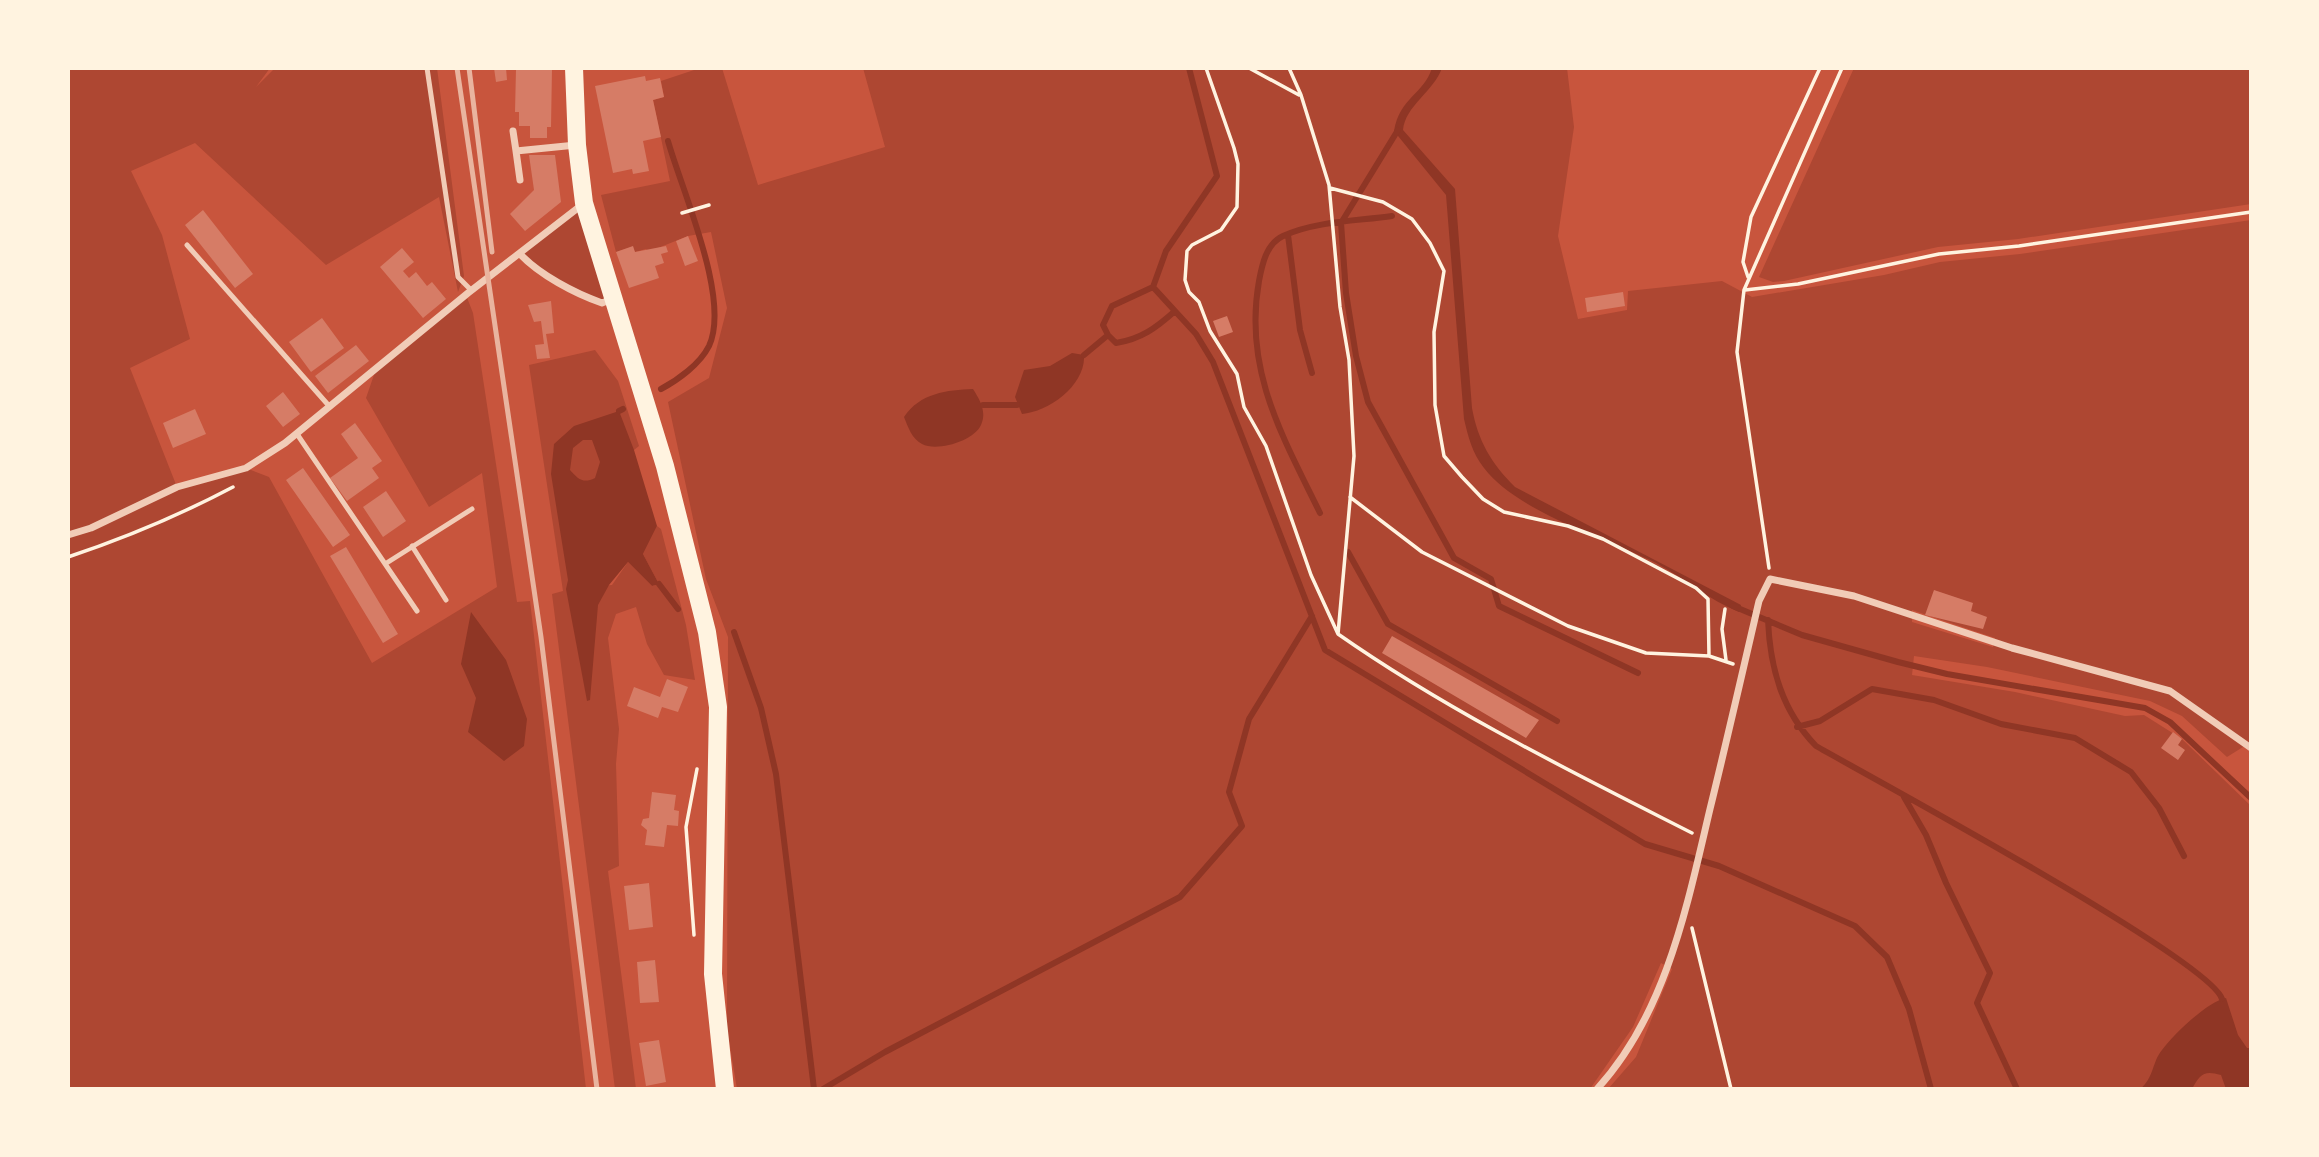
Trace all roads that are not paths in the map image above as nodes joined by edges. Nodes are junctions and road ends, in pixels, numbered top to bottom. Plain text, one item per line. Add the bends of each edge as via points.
1 (427, 68) edge
2 (574, 68) edge
3 (513, 131) dead end
4 (577, 145) junction
5 (516, 151) junction
6 (520, 180) dead end
7 (584, 203) junction
8 (187, 245) dead end
9 (520, 254) junction
10 (471, 290) junction
11 (614, 298) junction
12 (330, 407) junction
13 (297, 434) junction
14 (472, 509) dead end
15 (68, 535) edge
16 (412, 546) junction
17 (385, 564) junction
18 (446, 600) dead end
19 (417, 611) dead end
20 (2251, 748) edge
21 (725, 1089) edge
22 (1597, 1089) edge

1 - 10 lane via 458,277
2 - 4 main road
3 - 5 street
4 - 5 street
4 - 7 main road
5 - 6 street
7 - 9 street
7 - 11 main road
8 - 12 lane
9 - 10 street
9 - 11 street via 592,299 602,303
10 - 12 street
11 - 21 main road via 662,453 714,672 718,707 713,974
12 - 13 street
13 - 15 street via 246,467 177,487
13 - 17 lane
14 - 16 lane
16 - 17 lane
16 - 18 lane
17 - 19 lane
20 - 22 street via 2170,691 2011,648 1854,596 1770,579 1759,601 1684,913 1640,1031

